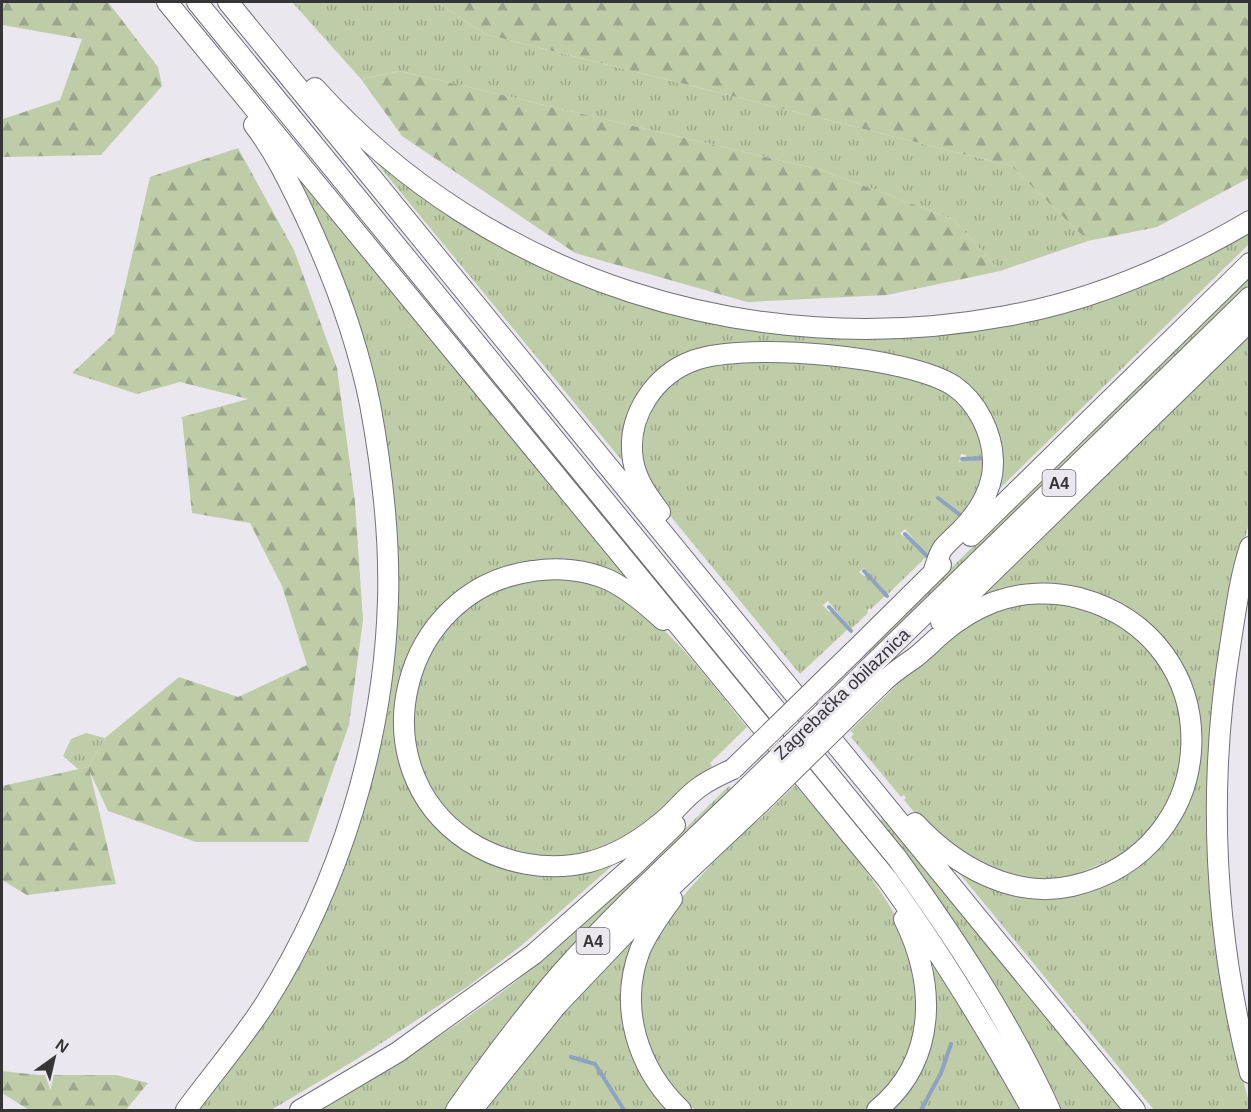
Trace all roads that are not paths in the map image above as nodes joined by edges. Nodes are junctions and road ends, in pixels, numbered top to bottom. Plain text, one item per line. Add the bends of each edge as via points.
1 (167, 2) edge
2 (197, 2) edge
3 (230, 4) edge
4 (222, 69) junction
5 (1250, 221) edge
6 (1250, 263) edge
7 (1250, 297) edge
8 (1250, 321) edge
9 (1250, 547) edge
10 (685, 561) junction
11 (933, 573) junction
12 (903, 664) junction
13 (875, 676) junction
14 (725, 680) junction
15 (835, 744) junction
16 (733, 769) junction
17 (709, 850) junction
18 (869, 856) junction
19 (1250, 1073) edge
20 (186, 1110) edge
21 (300, 1110) edge
22 (456, 1110) edge
23 (472, 1110) edge
24 (681, 1110) edge
25 (877, 1110) edge
26 (1032, 1110) edge
27 (1050, 1110) edge
28 (1135, 1110) edge

1 - 4 highway
2 - 27 highway via 897,858 984,985
3 - 5 highway via 251,15 339,115 451,206 504,238 571,270 671,304 734,319 834,330 893,330 1009,316 1117,285 1215,242
3 - 10 highway
4 - 14 highway
4 - 20 highway via 237,102 286,176 344,304 363,369 377,445 387,518 388,599 384,664 370,747 351,816 324,887 266,1002
6 - 11 highway, Zagrebačka obilaznica / A4
7 - 13 highway, Zagrebačka obilaznica / A4
8 - 12 highway via 908,654
9 - 19 highway via 1226,672 1216,817 1221,918
10 - 11 highway via 675,530 649,498 636,470 634,432 643,404 668,374 697,359 737,353 793,353 868,360 924,372 956,388 980,414 992,446 990,483 975,514 942,549
10 - 15 highway
11 - 16 highway, Zagrebačka obilaznica / A4, bridge
12 - 13 highway
12 - 15 highway via 969,614 1010,597 1073,597 1121,616 1143,632 1161,653 1186,702 1192,736 1188,774 1166,825 1142,853 1106,876 1047,889 1011,884 980,873 939,847 862,760
13 - 17 highway, bridge via 760,803
13 - 22 highway, Zagrebačka obilaznica / A4, bridge via 747,787 562,972
14 - 16 highway via 705,666 648,607 618,585 573,571 521,572 466,597 450,610 423,644 405,696 404,735 419,786 442,819 477,846 534,866 574,865 615,852 655,827 699,787
14 - 18 highway
15 - 28 highway
16 - 21 highway, Zagrebačka obilaznica via 632,867 534,954 398,1052
17 - 23 highway via 556,1005
17 - 24 highway via 705,863 677,893 649,933 637,961 632,987 634,1029 645,1062
18 - 25 highway via 878,879 915,941 927,989 924,1031 916,1056 904,1080
18 - 26 highway via 935,948

